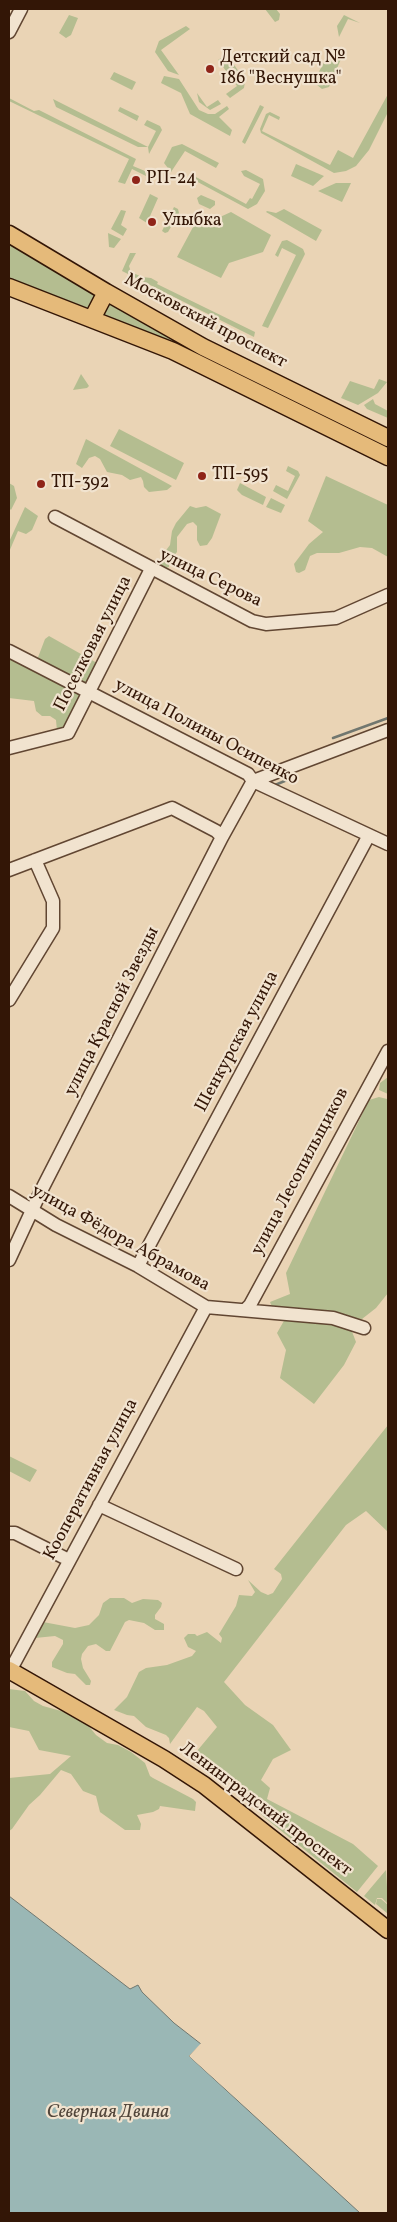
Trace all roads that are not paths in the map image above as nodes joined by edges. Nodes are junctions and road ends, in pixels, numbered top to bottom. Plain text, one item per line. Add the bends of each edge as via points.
1 (21, 9) edge
2 (9, 32) edge
3 (9, 234) edge
4 (9, 288) edge
5 (106, 292) junction
6 (92, 319) junction
7 (388, 438) edge
8 (388, 457) edge
9 (54, 517) dead end
10 (151, 569) junction
11 (388, 595) edge
12 (9, 651) edge
13 (91, 692) junction
14 (388, 730) edge
15 (9, 748) edge
16 (253, 781) junction
17 (369, 835) junction
18 (222, 837) junction
19 (388, 844) edge
20 (35, 860) junction
21 (9, 870) edge
22 (9, 1000) edge
23 (388, 1051) edge
24 (9, 1196) edge
25 (32, 1209) junction
26 (9, 1260) edge
27 (138, 1266) junction
28 (206, 1307) junction
29 (245, 1310) junction
30 (364, 1328) dead end
31 (99, 1505) junction
32 (9, 1532) edge
33 (69, 1560) junction
34 (236, 1569) dead end
35 (10, 1670) edge
36 (388, 1930) edge

1 - 2 street
3 - 5 main road, Московский проспект
4 - 6 main road, Московский проспект
5 - 6 main road
5 - 7 main road, Московский проспект via 203,347
6 - 8 main road, Московский проспект via 210,368
9 - 10 street, улица Серова
10 - 11 street, улица Серова via 252,621 266,624 336,618
10 - 13 street, Поселковая улица
12 - 13 street, улица Полины Осипенко
13 - 15 street, Поселковая улица via 68,734
13 - 16 street, улица Полины Осипенко via 248,774
14 - 16 street
16 - 17 street, улица Полины Осипенко
16 - 18 street, улица Красной Звезды
17 - 19 street, улица Полины Осипенко
17 - 27 street, Шенкурская улица
18 - 20 street via 172,808
18 - 25 street, улица Красной Звезды
20 - 21 street
20 - 22 street via 53,901 53,928
23 - 29 street, улица Лесопильщиков
24 - 25 street, улица Фёдора Абрамова
25 - 26 street, улица Красной Звезды
25 - 27 street, улица Фёдора Абрамова via 56,1226
27 - 28 street, улица Фёдора Абрамова
28 - 29 street, улица Фёдора Абрамова
28 - 31 street, Кооперативная улица
29 - 30 street, улица Фёдора Абрамова via 333,1318
31 - 33 street, Кооперативная улица
31 - 34 street
32 - 33 street via 15,1532
33 - 35 street, Кооперативная улица
35 - 36 main road, Ленинградский проспект via 204,1785

